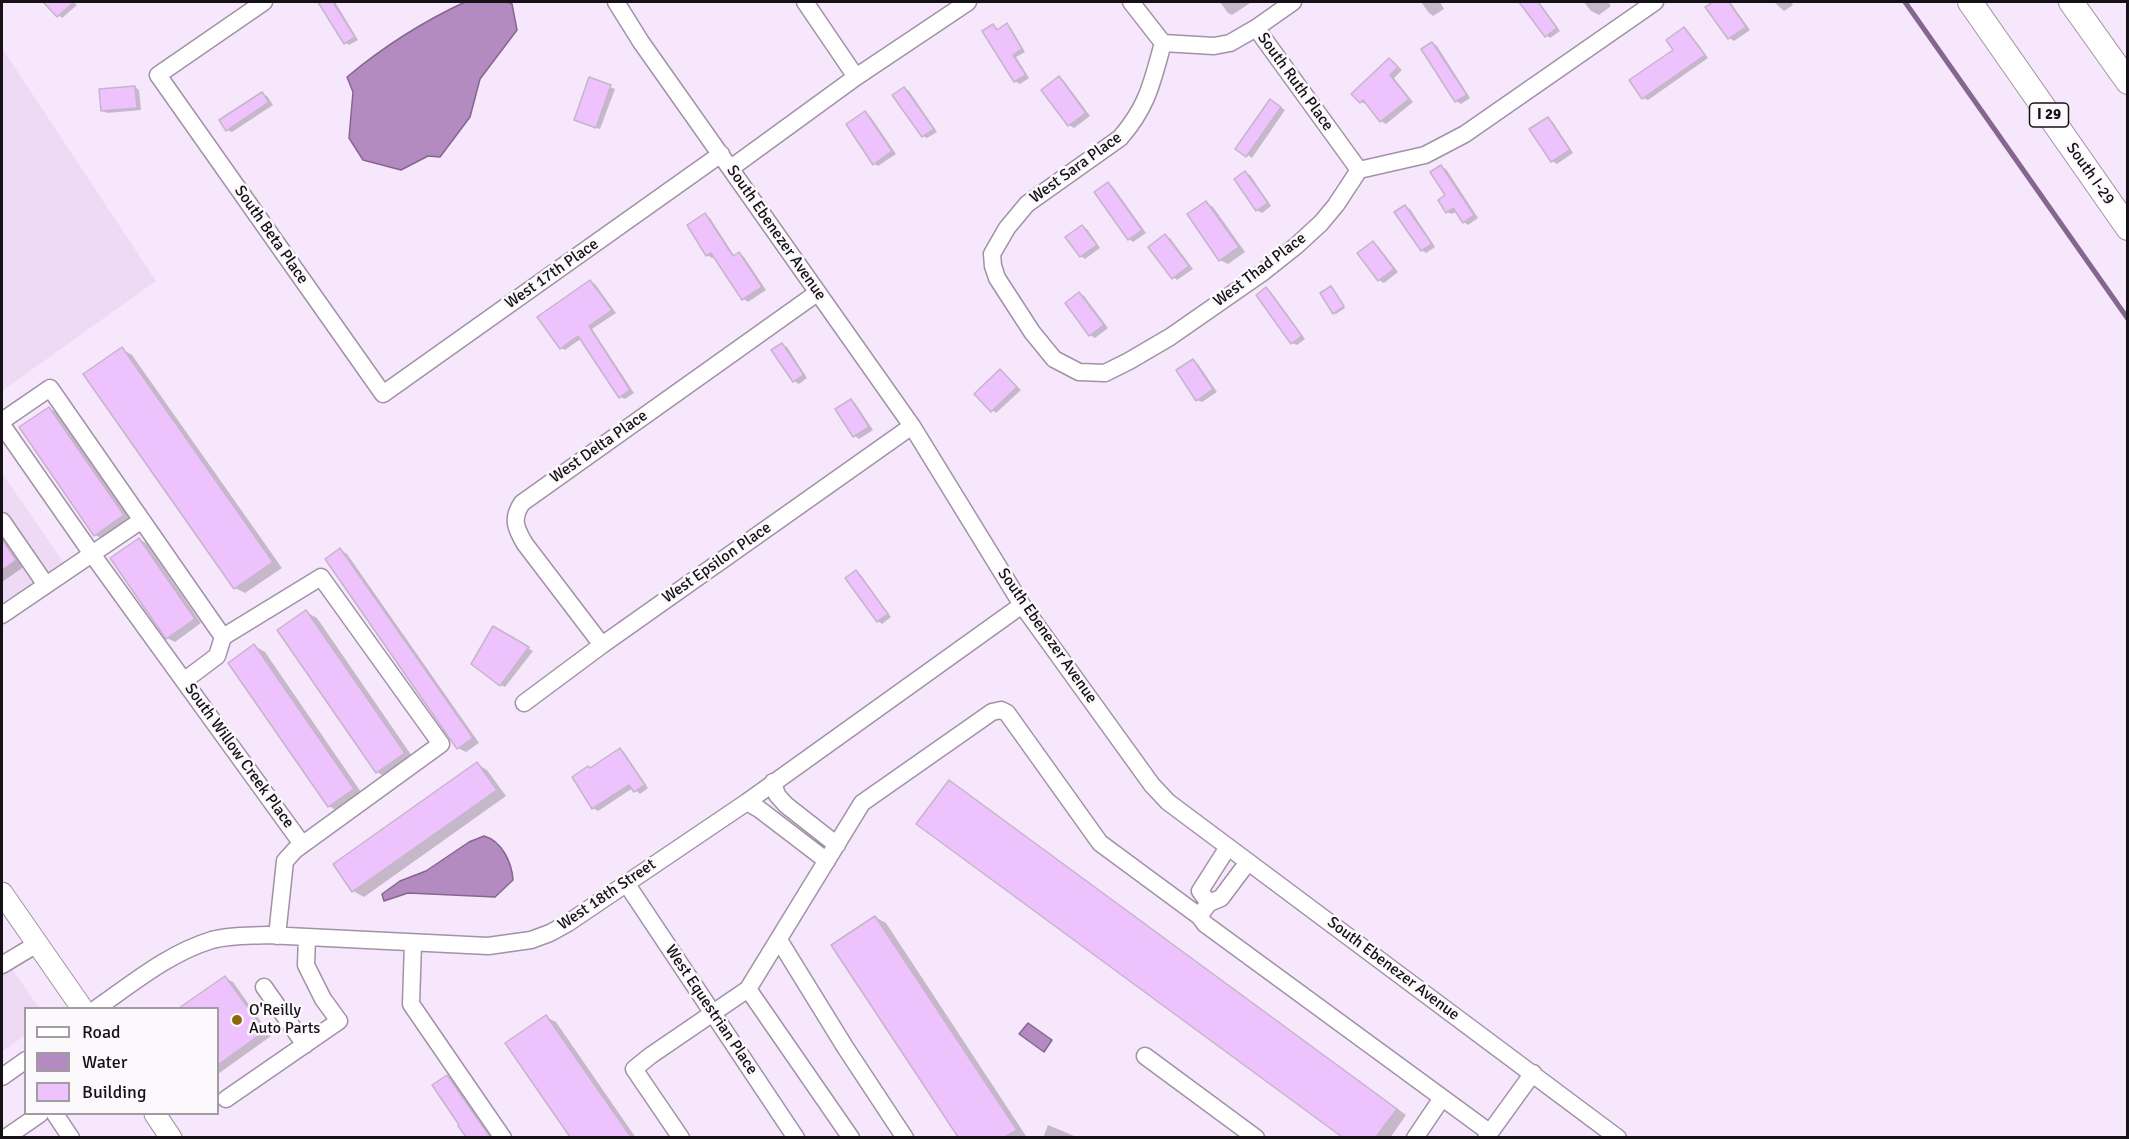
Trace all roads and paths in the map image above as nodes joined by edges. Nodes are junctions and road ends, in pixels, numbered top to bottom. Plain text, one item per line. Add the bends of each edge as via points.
1 (264, 2) edge
2 (616, 2) edge
3 (805, 2) edge
4 (968, 2) edge
5 (1131, 2) edge
6 (1293, 2) edge
7 (1655, 2) edge
8 (1970, 2) edge
9 (2071, 2) edge
10 (1256, 28) junction
11 (1163, 43) junction
12 (856, 78) junction
13 (2127, 82) edge
14 (721, 154) junction
15 (731, 168) junction
16 (1359, 170) junction
17 (2127, 228) edge
18 (817, 293) junction
19 (1092, 373) joint
20 (383, 394) joint
21 (2, 423) edge
22 (912, 426) junction
23 (142, 520) junction
24 (2, 521) edge
25 (92, 554) junction
26 (46, 585) junction
27 (1022, 605) junction
28 (2, 615) edge
29 (223, 637) junction
30 (602, 645) junction
31 (180, 674) junction
32 (524, 703) dead end
33 (773, 782) junction
34 (747, 802) junction
35 (302, 844) junction
36 (837, 845) junction
37 (1228, 847) junction
38 (827, 861) junction
39 (1248, 862) junction
40 (626, 883) junction
41 (2, 893) edge
42 (1204, 910) junction
43 (277, 936) junction
44 (307, 937) junction
45 (779, 940) junction
46 (413, 943) junction
47 (37, 944) junction
48 (2, 965) edge
49 (264, 987) dead end
50 (748, 988) junction
51 (81, 1007) edge
52 (98, 1007) edge
53 (714, 1013) junction
54 (305, 1045) junction
55 (1145, 1056) dead end
56 (24, 1061) edge
57 (1533, 1073) junction
58 (2, 1077) edge
59 (1442, 1098) junction
60 (226, 1099) dead end
61 (37, 1115) edge
62 (56, 1115) edge
63 (156, 1115) edge
64 (6, 1134) edge
65 (1487, 1135) edge
66 (71, 1137) edge
67 (171, 1137) edge
68 (503, 1137) edge
69 (681, 1137) edge
70 (796, 1137) edge
71 (851, 1137) edge
72 (905, 1137) edge
73 (1256, 1137) edge
74 (1415, 1137) edge
75 (1618, 1137) edge

1 - 20 street, South Beta Place via 158,75
2 - 14 street, South Ebenezer Avenue
3 - 12 street
4 - 12 street
5 - 11 street
6 - 10 street
7 - 16 street via 1465,134 1425,155
8 - 17 highway, South I-29 / I 29
9 - 13 highway
10 - 11 street, South Ruth Place via 1222,45
10 - 16 street, South Ruth Place
11 - 19 street, West Sara Place via 1146,101 1130,126 1120,138 1027,204 992,254 997,278 1046,350 1068,368
12 - 15 street
14 - 15 street, South Ebenezer Avenue
14 - 20 street, West 17th Place
15 - 18 street, South Ebenezer Avenue
16 - 19 street, West Thad Place via 1321,223 1262,273 1129,361 1105,373
18 - 22 street, South Ebenezer Avenue
18 - 30 street, West Delta Place via 516,511 516,529 525,544
21 - 23 street via 50,388
21 - 25 street, South Willow Creek Place
22 - 27 street, South Ebenezer Avenue
22 - 30 street, West Epsilon Place
23 - 25 street
23 - 29 street
24 - 26 street
25 - 26 street
25 - 31 street, South Willow Creek Place
26 - 28 street
27 - 33 street, West 18th Street
27 - 37 street, South Ebenezer Avenue via 1152,785 1168,802
29 - 31 street via 217,656
29 - 35 street via 321,577 441,744
30 - 32 street, West Epsilon Place
31 - 35 street, South Willow Creek Place
33 - 34 street, West 18th Street
33 - 36 street via 786,805
34 - 38 street
34 - 40 street, West 18th Street
35 - 43 street via 285,861
36 - 38 street
36 - 42 street via 869,797 992,712 1001,710 1007,713 1100,843
37 - 39 street, South Ebenezer Avenue
37 - 42 street via 1200,891
38 - 45 street
39 - 42 street via 1221,898
39 - 57 street, South Ebenezer Avenue
40 - 46 street, West 18th Street via 568,923 531,940 488,946
40 - 53 street, West Equestrian Place
41 - 47 main road
42 - 59 street via 1205,924
43 - 44 street, West 18th Street
43 - 52 street, West 18th Street via 232,936 194,946
44 - 46 street, West 18th Street
44 - 54 street via 306,965 339,1022
45 - 50 street
45 - 72 street
46 - 68 street via 411,1004
47 - 48 street
47 - 51 main road
49 - 54 street
50 - 53 street
50 - 71 street
53 - 69 street via 634,1070
53 - 70 street, West Equestrian Place
54 - 60 street
55 - 73 street
56 - 58 street
57 - 65 street
57 - 75 street, South Ebenezer Avenue
59 - 65 street
59 - 74 street
61 - 64 street
62 - 66 street
63 - 67 main road

